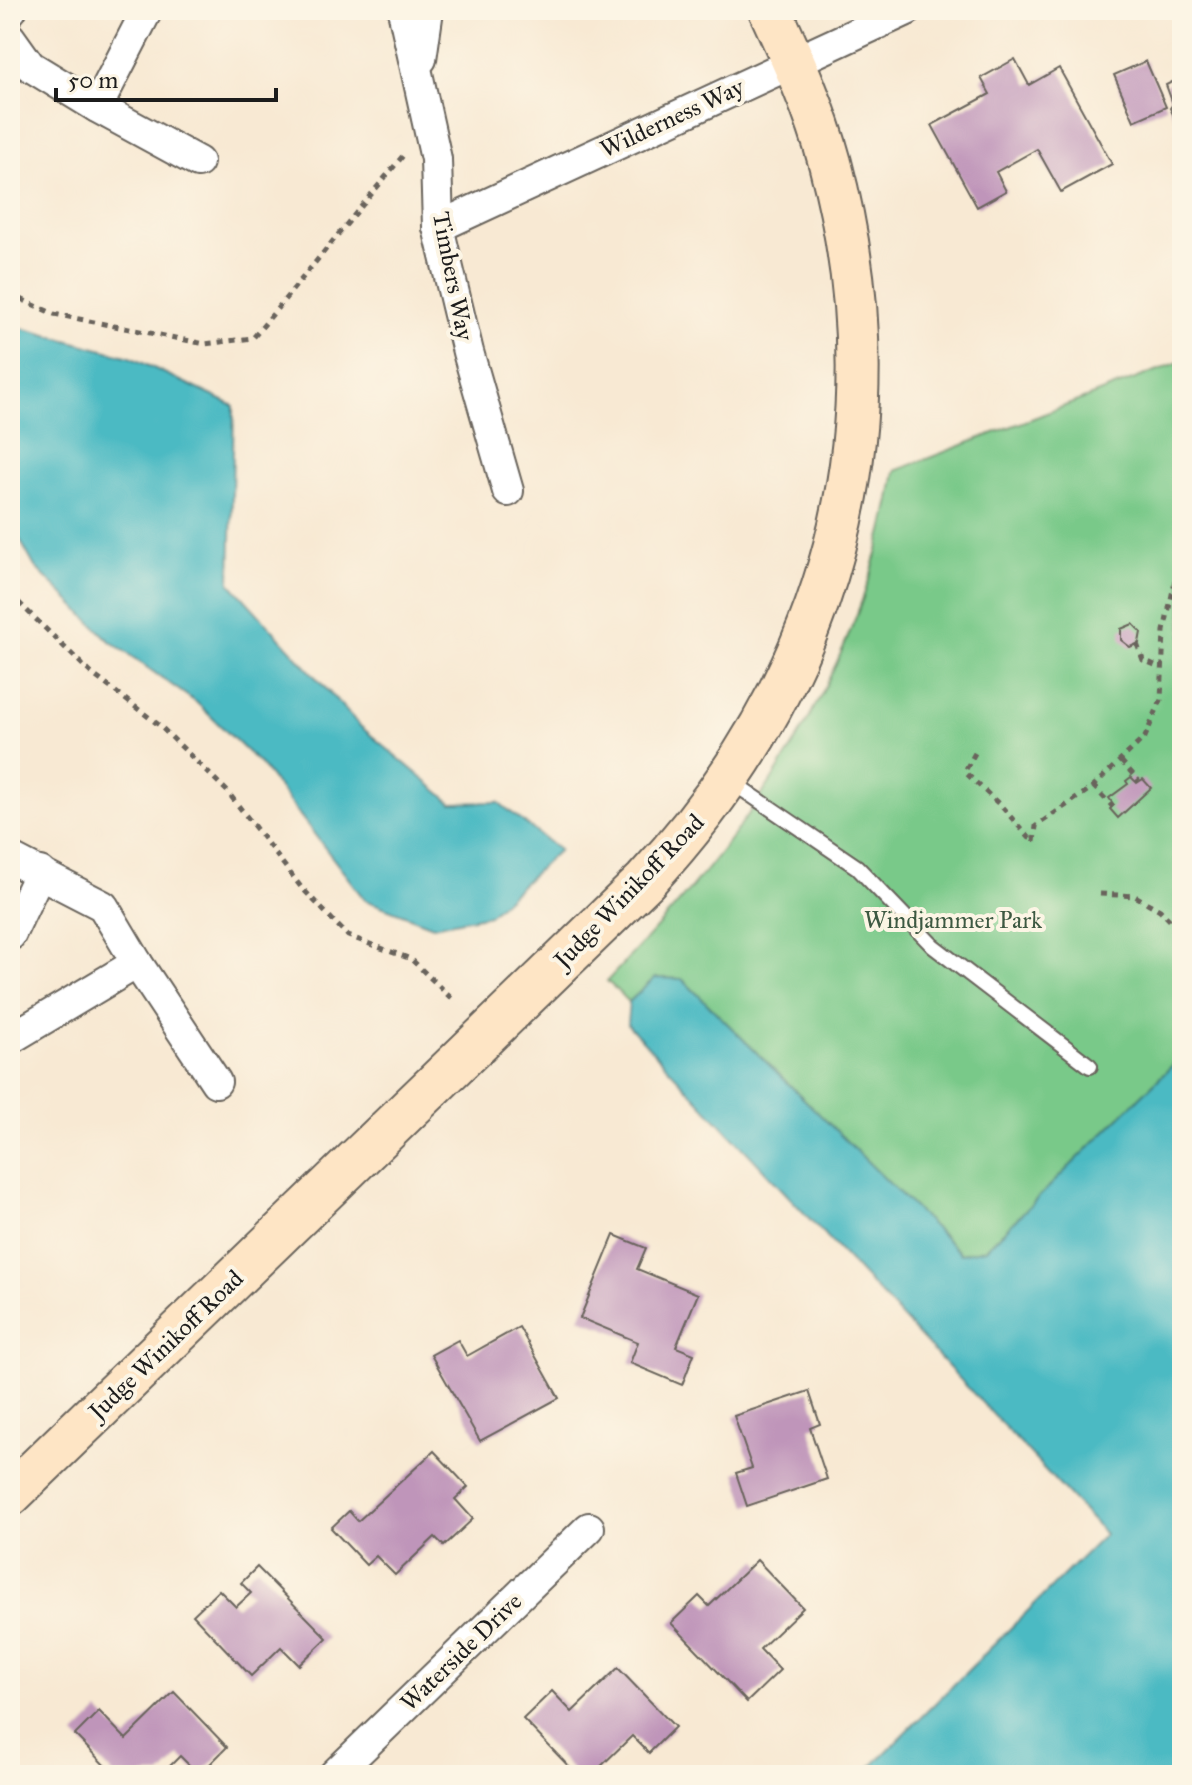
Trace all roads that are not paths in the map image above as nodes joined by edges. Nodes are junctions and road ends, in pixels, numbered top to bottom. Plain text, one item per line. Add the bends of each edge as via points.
1 (147, 10) edge
2 (403, 10) edge
3 (428, 10) edge
4 (770, 10) edge
5 (907, 10) edge
6 (10, 38) edge
7 (794, 62) junction
8 (418, 78) junction
9 (97, 107) junction
10 (198, 162) dead end
11 (438, 227) junction
12 (508, 491) dead end
13 (729, 779) junction
14 (10, 858) edge
15 (40, 872) junction
16 (10, 935) edge
17 (137, 963) junction
18 (10, 1039) edge
19 (1090, 1066) dead end
20 (216, 1082) dead end
21 (10, 1495) edge
22 (589, 1528) dead end
23 (334, 1775) edge

1 - 9 street
2 - 8 street, Timbers Way
3 - 8 street
4 - 7 street, Judge Winikoff Road
5 - 7 street, Wilderness Way
6 - 9 street via 30,66
7 - 11 street, Wilderness Way
7 - 13 street, Judge Winikoff Road via 829,161 852,275 858,357 853,434 833,557 813,618 776,700
8 - 11 street, Timbers Way via 436,159
9 - 10 street
11 - 12 street, Timbers Way
13 - 19 lane via 857,867 933,946
13 - 21 street, Judge Winikoff Road via 637,889
14 - 15 street
15 - 16 street
15 - 17 street via 103,906
17 - 18 street
17 - 20 street
22 - 23 street, Waterside Drive

